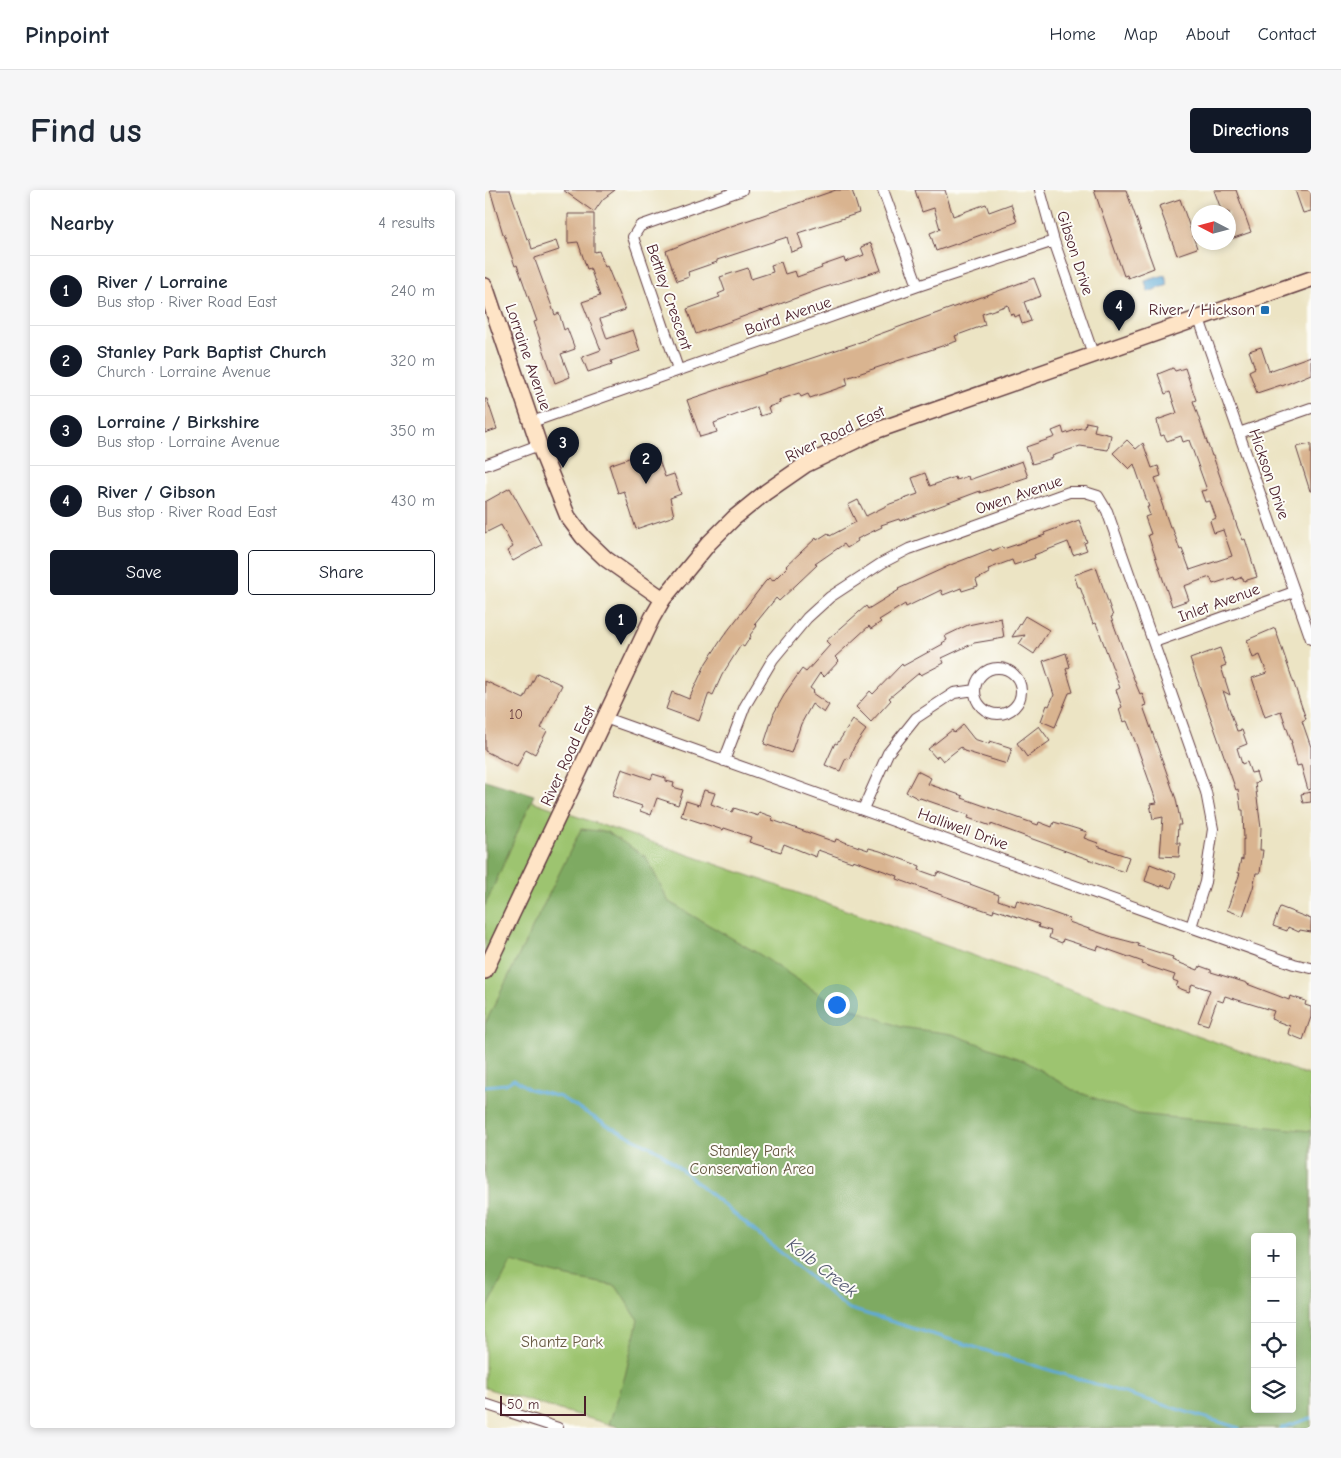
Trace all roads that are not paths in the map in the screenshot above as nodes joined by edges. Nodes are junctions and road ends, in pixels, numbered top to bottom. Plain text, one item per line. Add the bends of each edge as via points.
1 (742, 190) edge
2 (883, 190) edge
3 (1040, 190) edge
4 (1054, 241) junction
5 (1311, 279) edge
6 (918, 286) junction
7 (486, 289) edge
8 (1199, 319) junction
9 (1093, 354) junction
10 (678, 369) junction
11 (1311, 408) edge
12 (532, 422) junction
13 (1239, 433) junction
14 (539, 445) junction
15 (485, 465) edge
16 (1294, 592) junction
17 (663, 599) junction
18 (1311, 639) edge
19 (1154, 642) junction
20 (975, 690) junction
21 (605, 718) junction
22 (724, 761) junction
23 (863, 809) junction
24 (1191, 927) junction
25 (1311, 968) edge
26 (485, 971) edge
27 (485, 1404) edge
28 (558, 1428) edge

1 - 10 street, Bettley Crescent via 640,226 633,237
2 - 6 street
3 - 4 street, Gibson Drive
4 - 6 street, Baird Avenue
4 - 9 street, Gibson Drive
5 - 8 street, River Road East
6 - 10 street, Baird Avenue
7 - 12 street, Lorraine Avenue
8 - 9 street, River Road East
8 - 13 street, Hickson Drive
9 - 17 street, River Road East via 878,430 805,465 734,518
10 - 12 street, Baird Avenue
11 - 13 street
12 - 14 street, Lorraine Avenue
13 - 16 street, Hickson Drive
14 - 15 street
14 - 17 street, Lorraine Avenue via 568,517 583,537 606,559
16 - 18 street, Hickson Drive
16 - 19 street, Inlet Avenue
17 - 21 street, River Road East
19 - 22 street, Owen Avenue via 1107,511 1098,496 1069,492 909,549 830,597 807,618 773,659 745,706
19 - 24 street, Owen Avenue via 1206,792 1213,829 1205,882
20 - 20 street via 984,710 1003,714 1017,704 1021,689 1014,674 997,668 981,676
20 - 23 street via 954,693 916,718 888,753
21 - 22 street, Halliwell Drive
21 - 26 street, River Road East
22 - 23 street, Halliwell Drive
23 - 24 street, Halliwell Drive
24 - 25 street, Halliwell Drive
27 - 28 street

